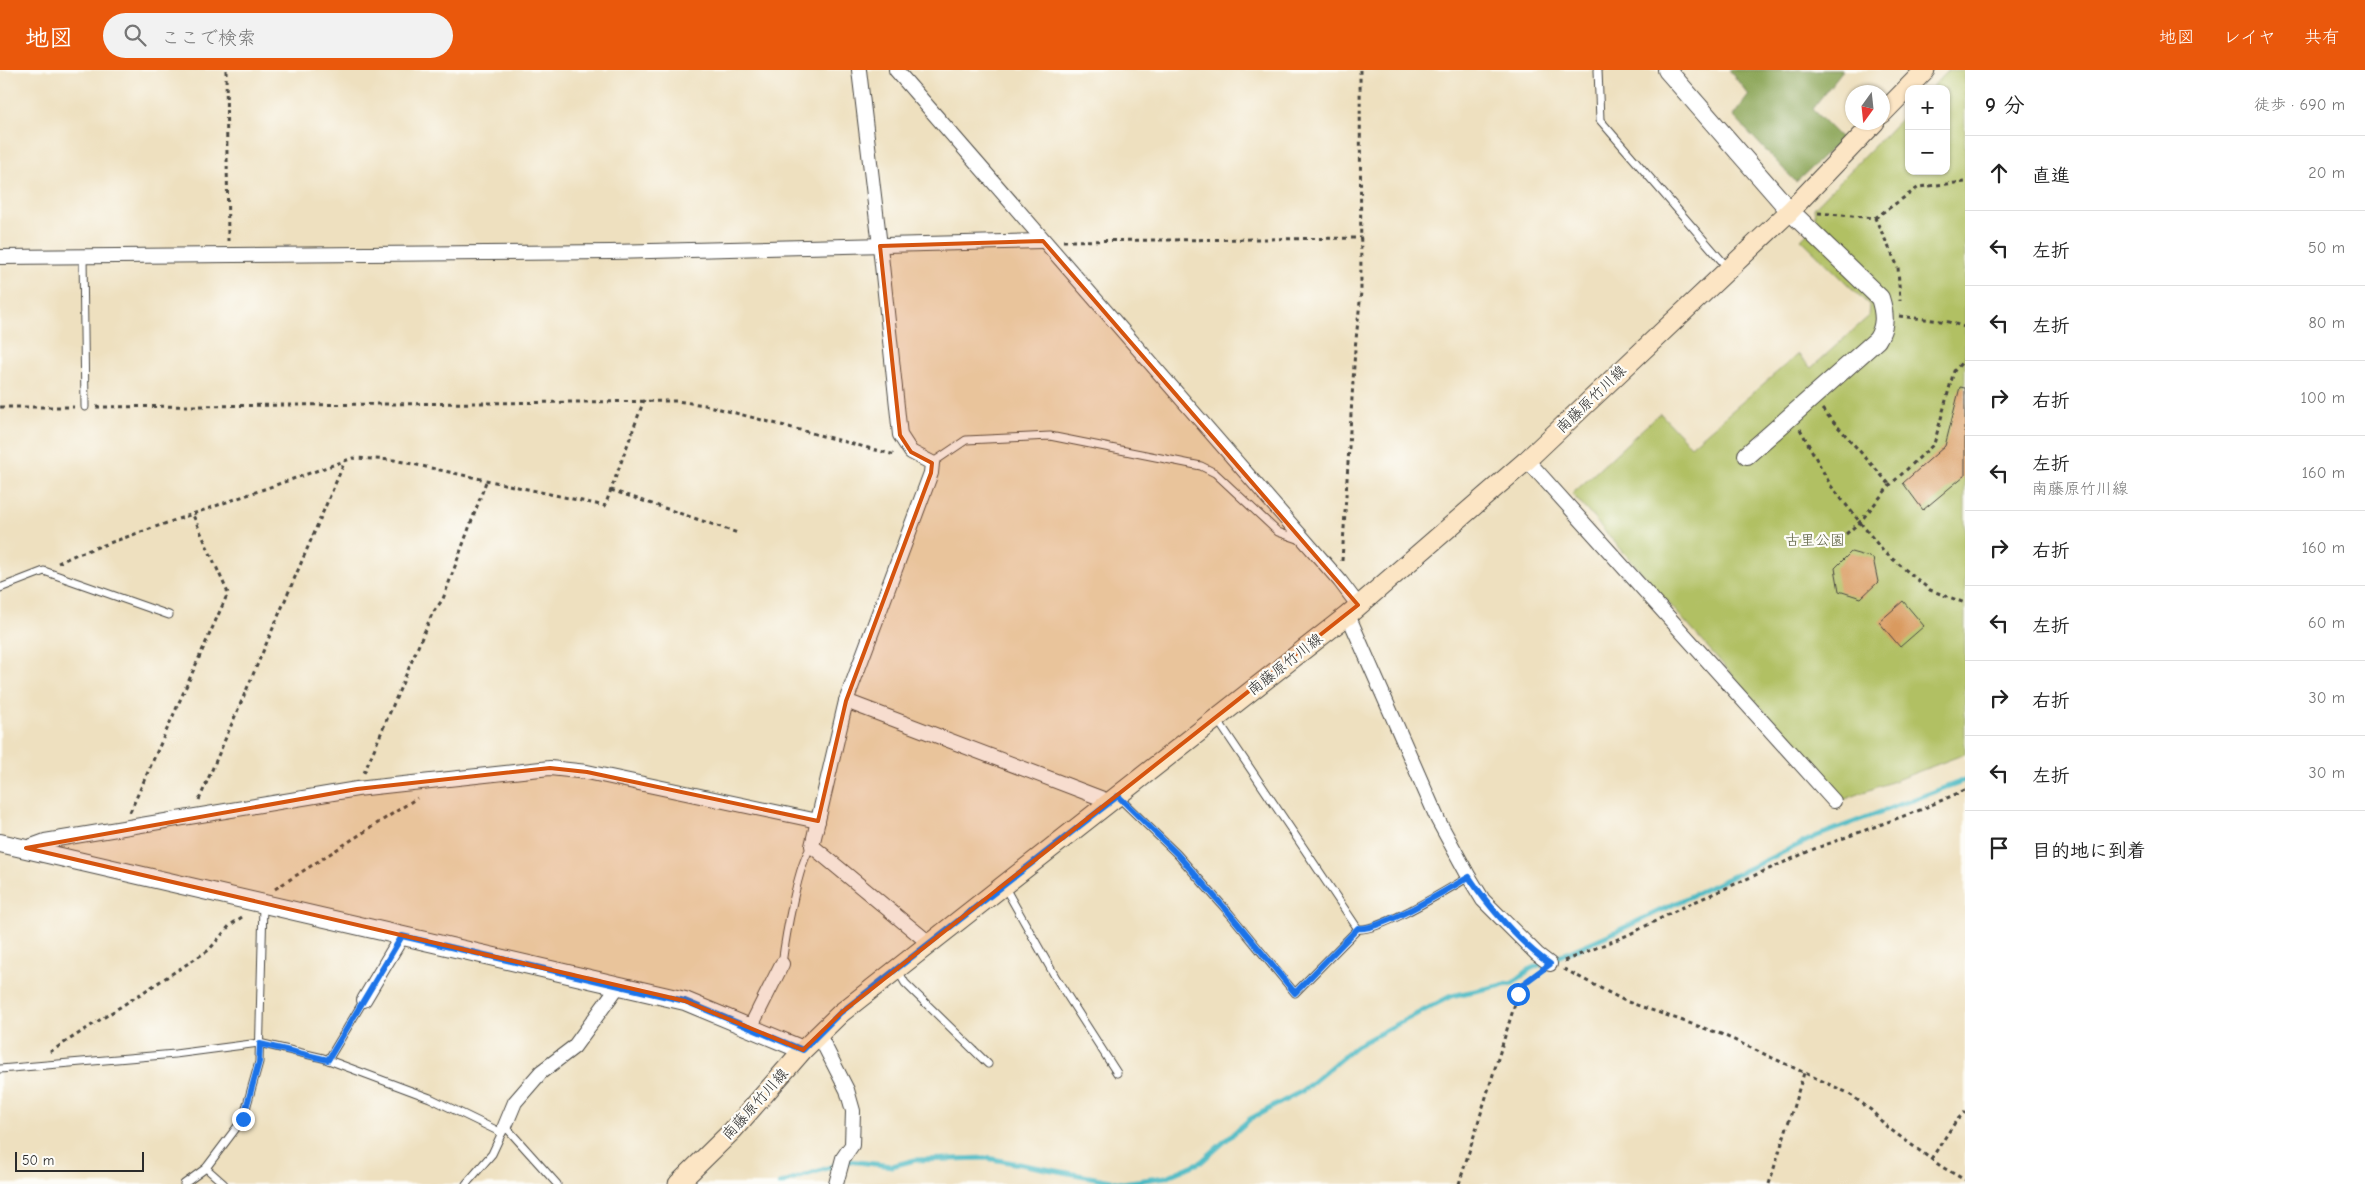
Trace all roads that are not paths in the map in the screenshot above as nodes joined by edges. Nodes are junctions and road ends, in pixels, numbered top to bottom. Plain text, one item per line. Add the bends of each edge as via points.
1 (859, 70) edge
2 (896, 70) edge
3 (1598, 70) edge
4 (1667, 70) edge
5 (1925, 70) edge
6 (1890, 106) edge
7 (1867, 130) edge
8 (1790, 211) junction
9 (1043, 241) junction
10 (880, 246) junction
11 (83, 256) junction
12 (0, 258) edge
13 (1729, 268) junction
14 (85, 407) road end
15 (1746, 455) dead end
16 (1527, 460) junction
17 (932, 463) junction
18 (1306, 542) junction
19 (0, 588) edge
20 (1353, 610) junction
21 (169, 615) dead end
22 (846, 701) junction
23 (1216, 719) junction
24 (1115, 799) junction
25 (1834, 802) dead end
26 (818, 821) junction
27 (0, 843) edge
28 (812, 846) junction
29 (26, 848) junction
30 (1469, 877) junction
31 (1003, 886) junction
32 (263, 904) junction
33 (1358, 928) junction
34 (402, 936) junction
35 (930, 943) junction
36 (1546, 961) road end
37 (782, 964) joint
38 (897, 969) junction
39 (619, 985) junction
40 (364, 1000) joint
41 (750, 1028) junction
42 (819, 1035) junction
43 (260, 1044) junction
44 (803, 1050) junction
45 (328, 1060) junction
46 (988, 1064) dead end
47 (0, 1069) edge
48 (1117, 1073) dead end
49 (504, 1129) junction
50 (206, 1168) junction
51 (184, 1184) edge
52 (224, 1184) edge
53 (466, 1184) edge
54 (557, 1184) edge
55 (678, 1184) edge
56 (836, 1184) edge

1 - 10 street
2 - 9 street
3 - 13 lane via 1600,120
4 - 8 street
5 - 6 main road
7 - 8 main road, 南藤原竹川線
8 - 13 main road, 南藤原竹川線
8 - 15 street via 1880,298 1884,320 1877,340
9 - 10 street
9 - 18 street
10 - 11 street
10 - 17 street via 900,435 911,452
11 - 12 street
11 - 14 lane
13 - 16 main road, 南藤原竹川線
16 - 20 main road, 南藤原竹川線
16 - 25 street
17 - 18 lane via 966,440 1050,436 1201,466 1215,473 1278,532
17 - 22 street via 924,495
18 - 20 street via 1340,581
19 - 21 lane via 44,570
20 - 23 main road, 南藤原竹川線
20 - 30 street via 1438,820
22 - 24 street
22 - 26 street
23 - 24 main road, 南藤原竹川線
23 - 33 lane
24 - 31 main road, 南藤原竹川線
24 - 33 lane via 1189,867 1295,993
26 - 28 street
26 - 29 street via 587,772 550,768 357,790 191,816
27 - 29 street
28 - 35 street
28 - 37 lane via 807,852 798,885
29 - 32 street
30 - 33 lane via 1380,924 1364,930
30 - 36 street via 1484,900
31 - 35 main road, 南藤原竹川線
31 - 48 lane via 1056,978
32 - 34 street
32 - 43 lane
34 - 39 street
34 - 40 street
35 - 38 main road, 南藤原竹川線
37 - 41 street
38 - 42 main road, 南藤原竹川線 via 840,1013
38 - 46 lane via 905,983
39 - 41 street via 685,1001
39 - 49 street via 574,1048 541,1072 515,1102
40 - 45 lane
41 - 44 street
42 - 44 main road, 南藤原竹川線
42 - 56 street via 853,1111 852,1145 843,1158
43 - 45 lane
43 - 47 lane
43 - 50 lane via 259,1062 243,1119
44 - 55 main road, 南藤原竹川線 via 733,1130
45 - 49 lane
49 - 53 lane via 492,1154
49 - 54 lane
50 - 51 lane
50 - 52 lane

